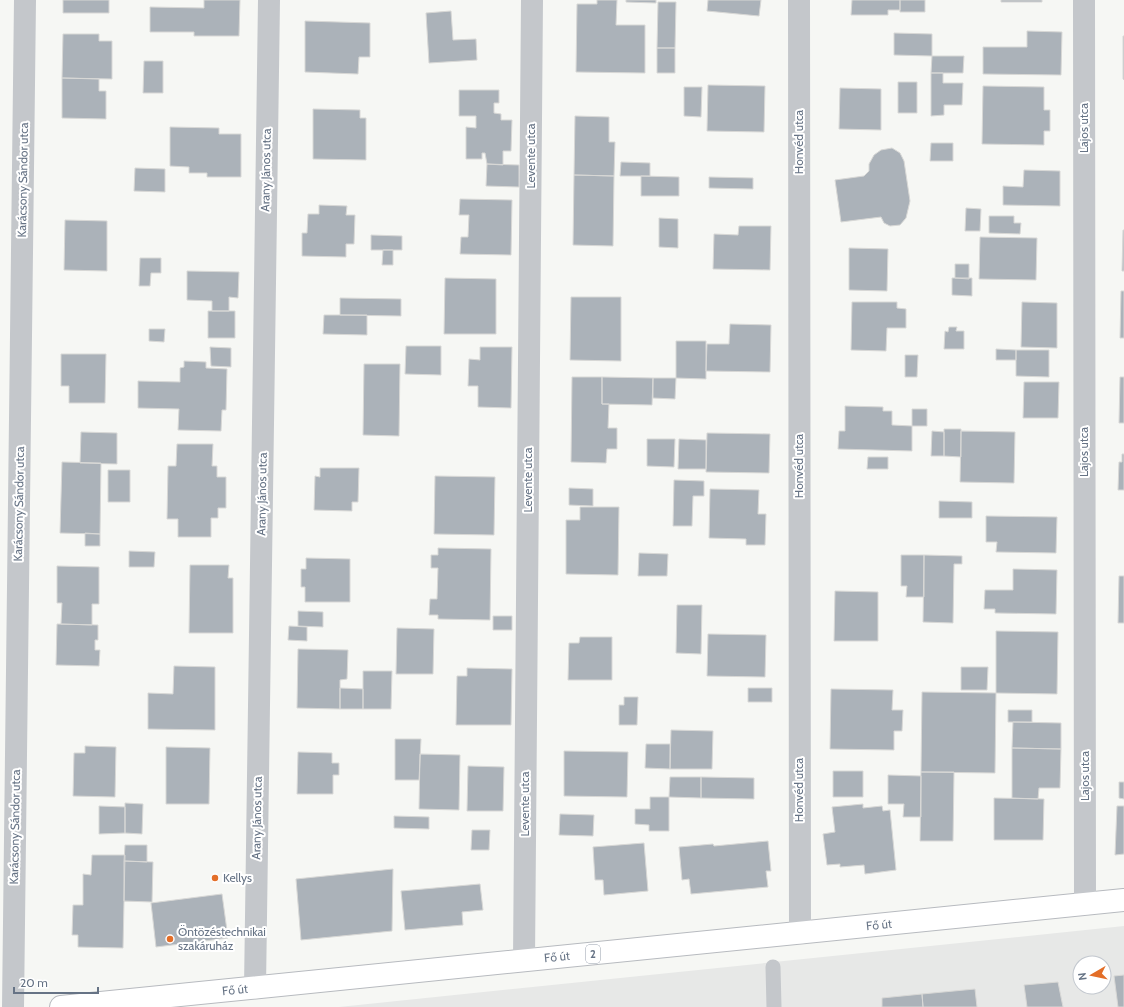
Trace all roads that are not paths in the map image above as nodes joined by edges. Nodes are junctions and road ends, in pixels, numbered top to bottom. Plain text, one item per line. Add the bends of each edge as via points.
1 (25, 0) edge
2 (269, 0) edge
3 (532, 0) edge
4 (799, 0) edge
5 (1084, 0) edge
6 (1124, 900) edge
7 (1085, 904) junction
8 (800, 933) junction
9 (524, 960) junction
10 (773, 967) dead end
11 (255, 988) junction
12 (13, 1007) edge
13 (61, 1007) edge
14 (774, 1007) edge

1 - 12 street, Karácsony Sándor utca
2 - 11 street, Arany János utca
3 - 9 street, Levente utca
4 - 8 street, Honvéd utca
5 - 7 street, Lajos utca
6 - 7 main road, Fő út / 2
7 - 8 main road, Fő út / 2
8 - 9 main road, Fő út / 2
9 - 11 main road, Fő út / 2
10 - 14 lane
11 - 13 main road, Fő út / 2

